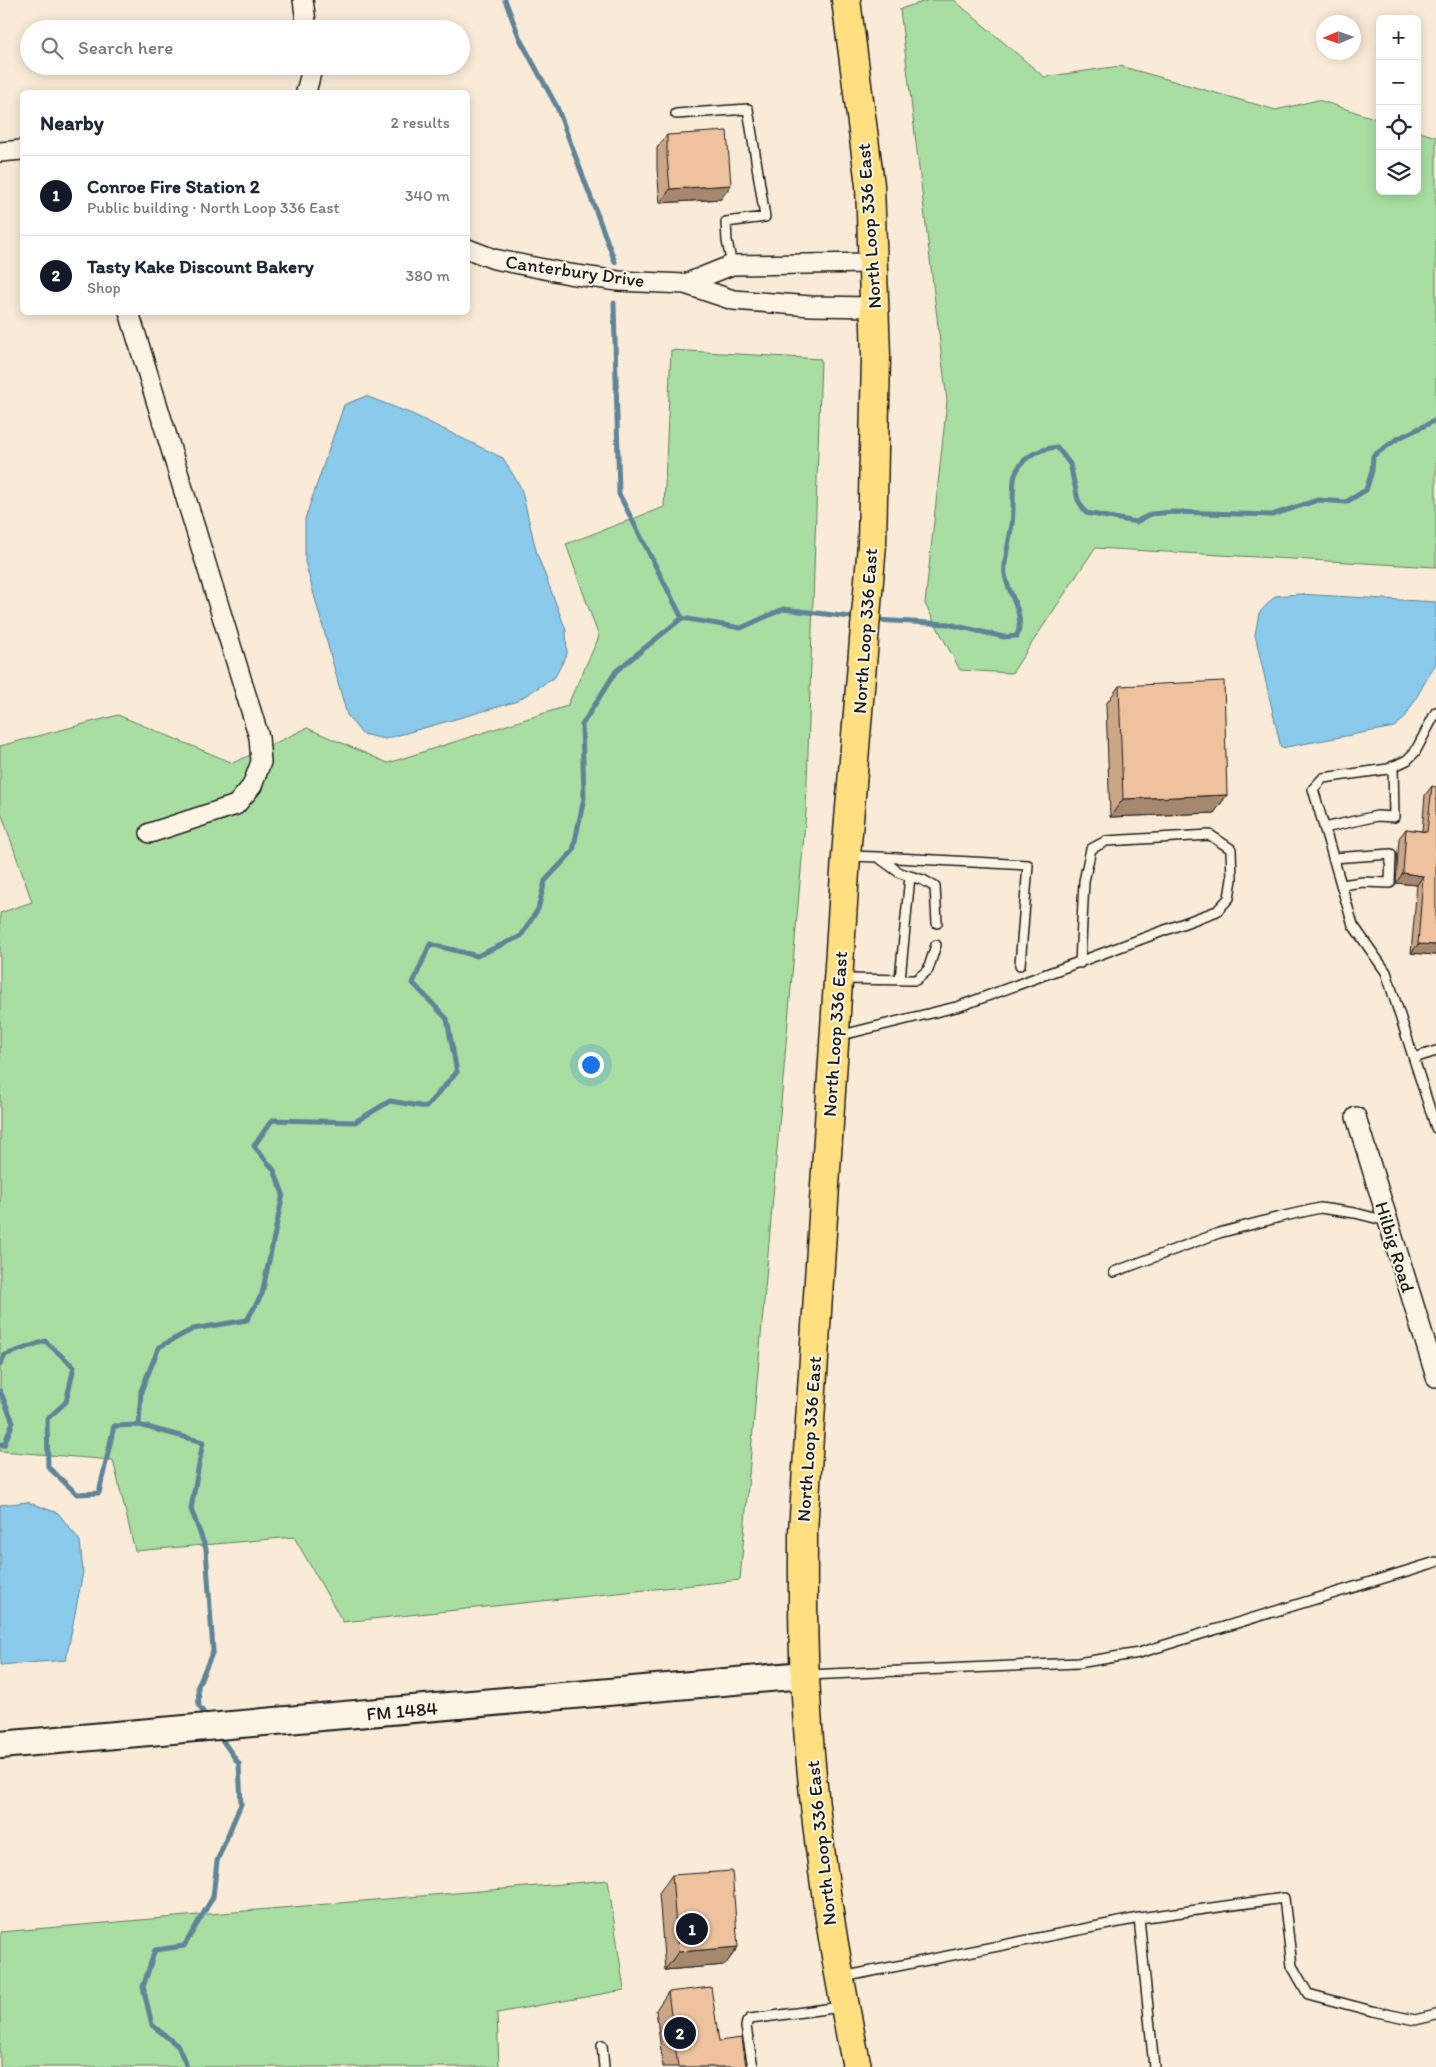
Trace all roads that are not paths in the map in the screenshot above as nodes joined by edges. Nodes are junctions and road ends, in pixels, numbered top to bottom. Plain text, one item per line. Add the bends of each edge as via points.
1 (304, 0) edge
2 (846, 0) edge
3 (305, 20) edge
4 (310, 75) edge
5 (307, 90) edge
6 (676, 114) dead end
7 (20, 150) edge
8 (0, 152) edge
9 (470, 250) edge
10 (873, 263) junction
11 (732, 265) junction
12 (685, 284) junction
13 (875, 307) junction
14 (130, 315) edge
15 (1436, 712) edge
16 (1394, 766) junction
17 (1324, 828) junction
18 (150, 833) dead end
19 (846, 856) junction
20 (878, 857) junction
21 (1333, 858) junction
22 (910, 876) junction
23 (1341, 885) junction
24 (938, 922) dead end
25 (936, 945) dead end
26 (1080, 962) junction
27 (1020, 965) dead end
28 (839, 979) junction
29 (900, 980) junction
30 (835, 1037) junction
31 (1436, 1051) edge
32 (1414, 1058) junction
33 (1356, 1117) dead end
34 (1436, 1128) edge
35 (1387, 1221) junction
36 (1114, 1272) dead end
37 (1436, 1376) edge
38 (1436, 1562) edge
39 (804, 1675) junction
40 (0, 1745) edge
41 (1139, 1918) junction
42 (839, 1978) junction
43 (845, 2007) junction
44 (1436, 2015) edge
45 (602, 2046) dead end
46 (604, 2067) edge
47 (753, 2067) edge
48 (857, 2067) edge
49 (1154, 2067) edge

1 - 3 street
2 - 10 main road, North Loop 336 East via 870,185
4 - 5 street
6 - 11 lane via 748,108 765,217 726,222
7 - 8 street
9 - 12 street, Canterbury Drive via 569,274 618,281
10 - 11 street, Canterbury Drive
10 - 13 main road, North Loop 336 East
11 - 12 street, Canterbury Drive
12 - 13 street, Canterbury Drive via 733,300
13 - 19 main road, North Loop 336 East via 872,544
14 - 18 street via 259,738 261,762 252,786 236,805
15 - 16 lane via 1415,752
16 - 17 lane via 1394,817 1377,816
16 - 17 lane via 1323,778 1312,789
17 - 21 lane
19 - 20 lane
19 - 28 main road, North Loop 336 East
20 - 22 lane via 900,873
20 - 27 lane via 1028,865
21 - 23 lane
21 - 23 lane via 1391,854 1390,882
22 - 24 lane via 935,886
22 - 29 lane
23 - 32 lane via 1353,925 1386,972
25 - 29 lane via 928,970 916,980
26 - 26 lane via 1217,911 1229,898 1232,849 1210,835 1106,840 1091,849 1084,881
26 - 30 lane via 960,1006
28 - 29 lane
28 - 30 main road, North Loop 336 East
30 - 39 main road, North Loop 336 East via 803,1531
31 - 32 lane
32 - 34 lane
33 - 35 street, Hilbig Road
35 - 36 lane via 1320,1208 1219,1233
35 - 37 street, Hilbig Road
38 - 39 lane via 1139,1653 1078,1663
39 - 40 main road, FM 1484 / FM 1484
39 - 42 main road, North Loop 336 East via 829,1923
41 - 42 lane
41 - 44 lane via 1284,1898 1292,1966 1308,1994 1415,2020
41 - 49 lane
42 - 43 main road, North Loop 336 East
43 - 47 lane via 750,2019 746,2027
43 - 48 main road, North Loop 336 East
45 - 46 lane

